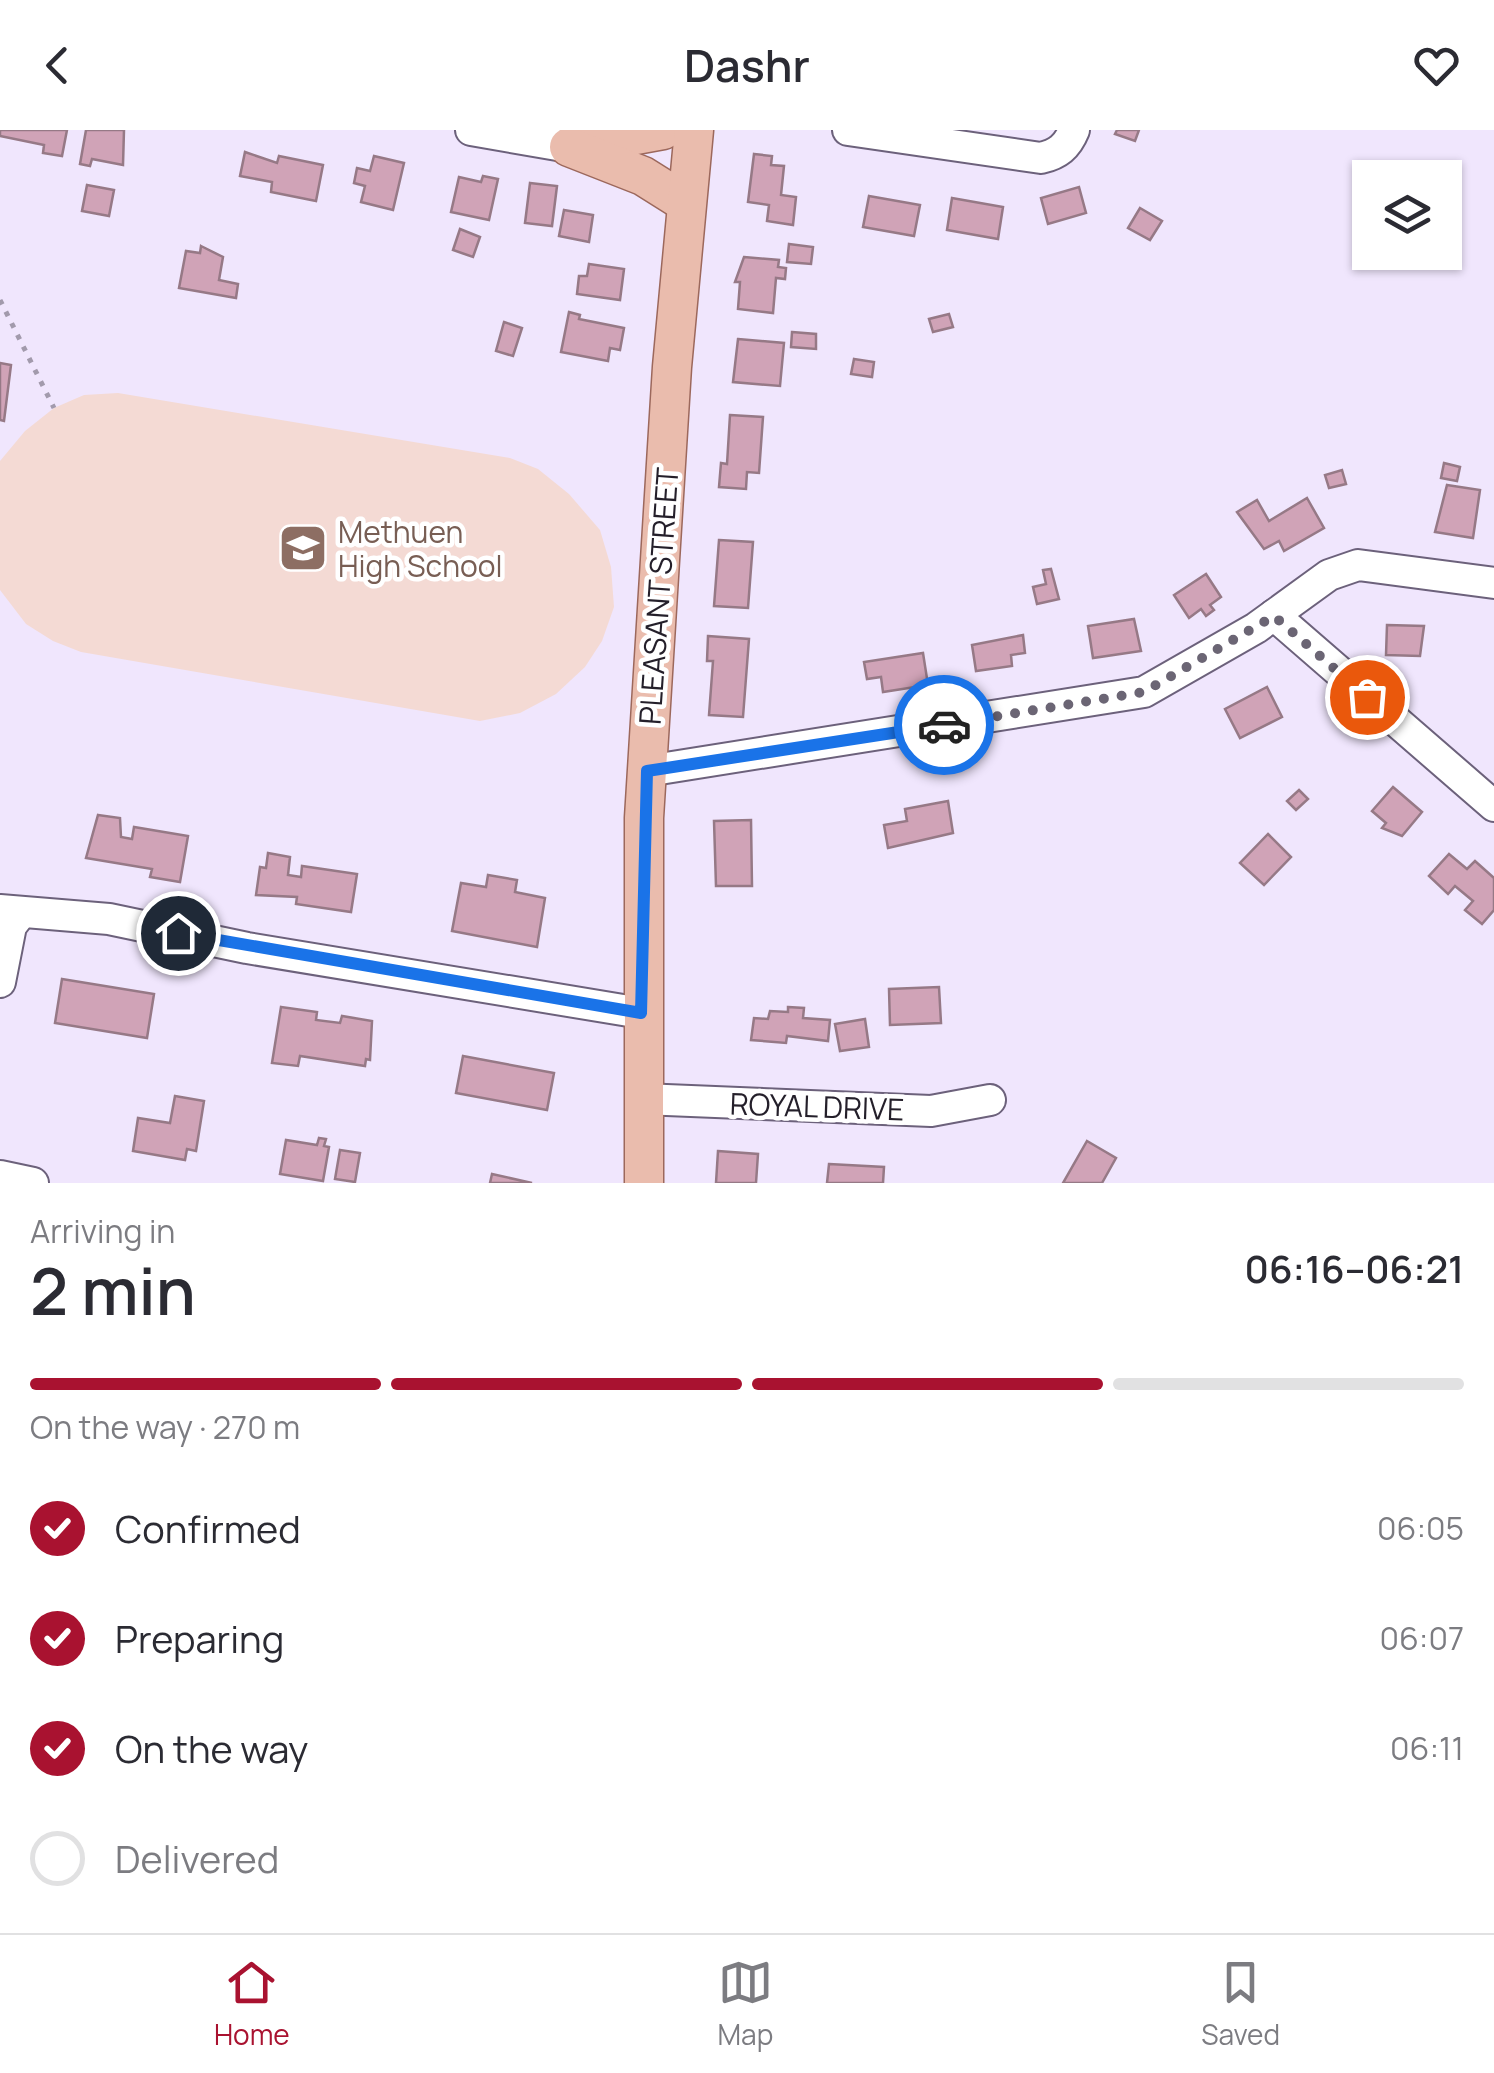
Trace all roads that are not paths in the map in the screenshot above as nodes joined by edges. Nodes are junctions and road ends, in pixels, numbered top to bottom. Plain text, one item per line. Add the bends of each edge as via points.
1 (470, 130) edge
2 (663, 130) edge
3 (694, 130) edge
4 (848, 130) edge
5 (1074, 130) edge
6 (569, 147) junction
7 (686, 203) junction
8 (1494, 583) edge
9 (1274, 616) junction
10 (647, 771) junction
11 (1494, 806) edge
12 (10, 912) edge
13 (0, 982) edge
14 (641, 1013) junction
15 (642, 1099) junction
16 (990, 1100) dead end
17 (0, 1176) edge
18 (34, 1183) edge
19 (644, 1183) edge

1 - 6 street
2 - 6 main road
3 - 7 main road, PLEASANT STREET
4 - 5 street via 1041,158 1054,155
6 - 7 main road via 643,176
7 - 10 main road, PLEASANT STREET
8 - 9 street via 1358,565 1329,574
9 - 10 street via 1144,692
9 - 11 street
10 - 14 main road, PLEASANT STREET
12 - 13 street
12 - 14 street via 109,919
14 - 15 main road, PLEASANT STREET
15 - 16 street, ROYAL DRIVE via 931,1110
15 - 19 main road, PLEASANT STREET
17 - 18 street

